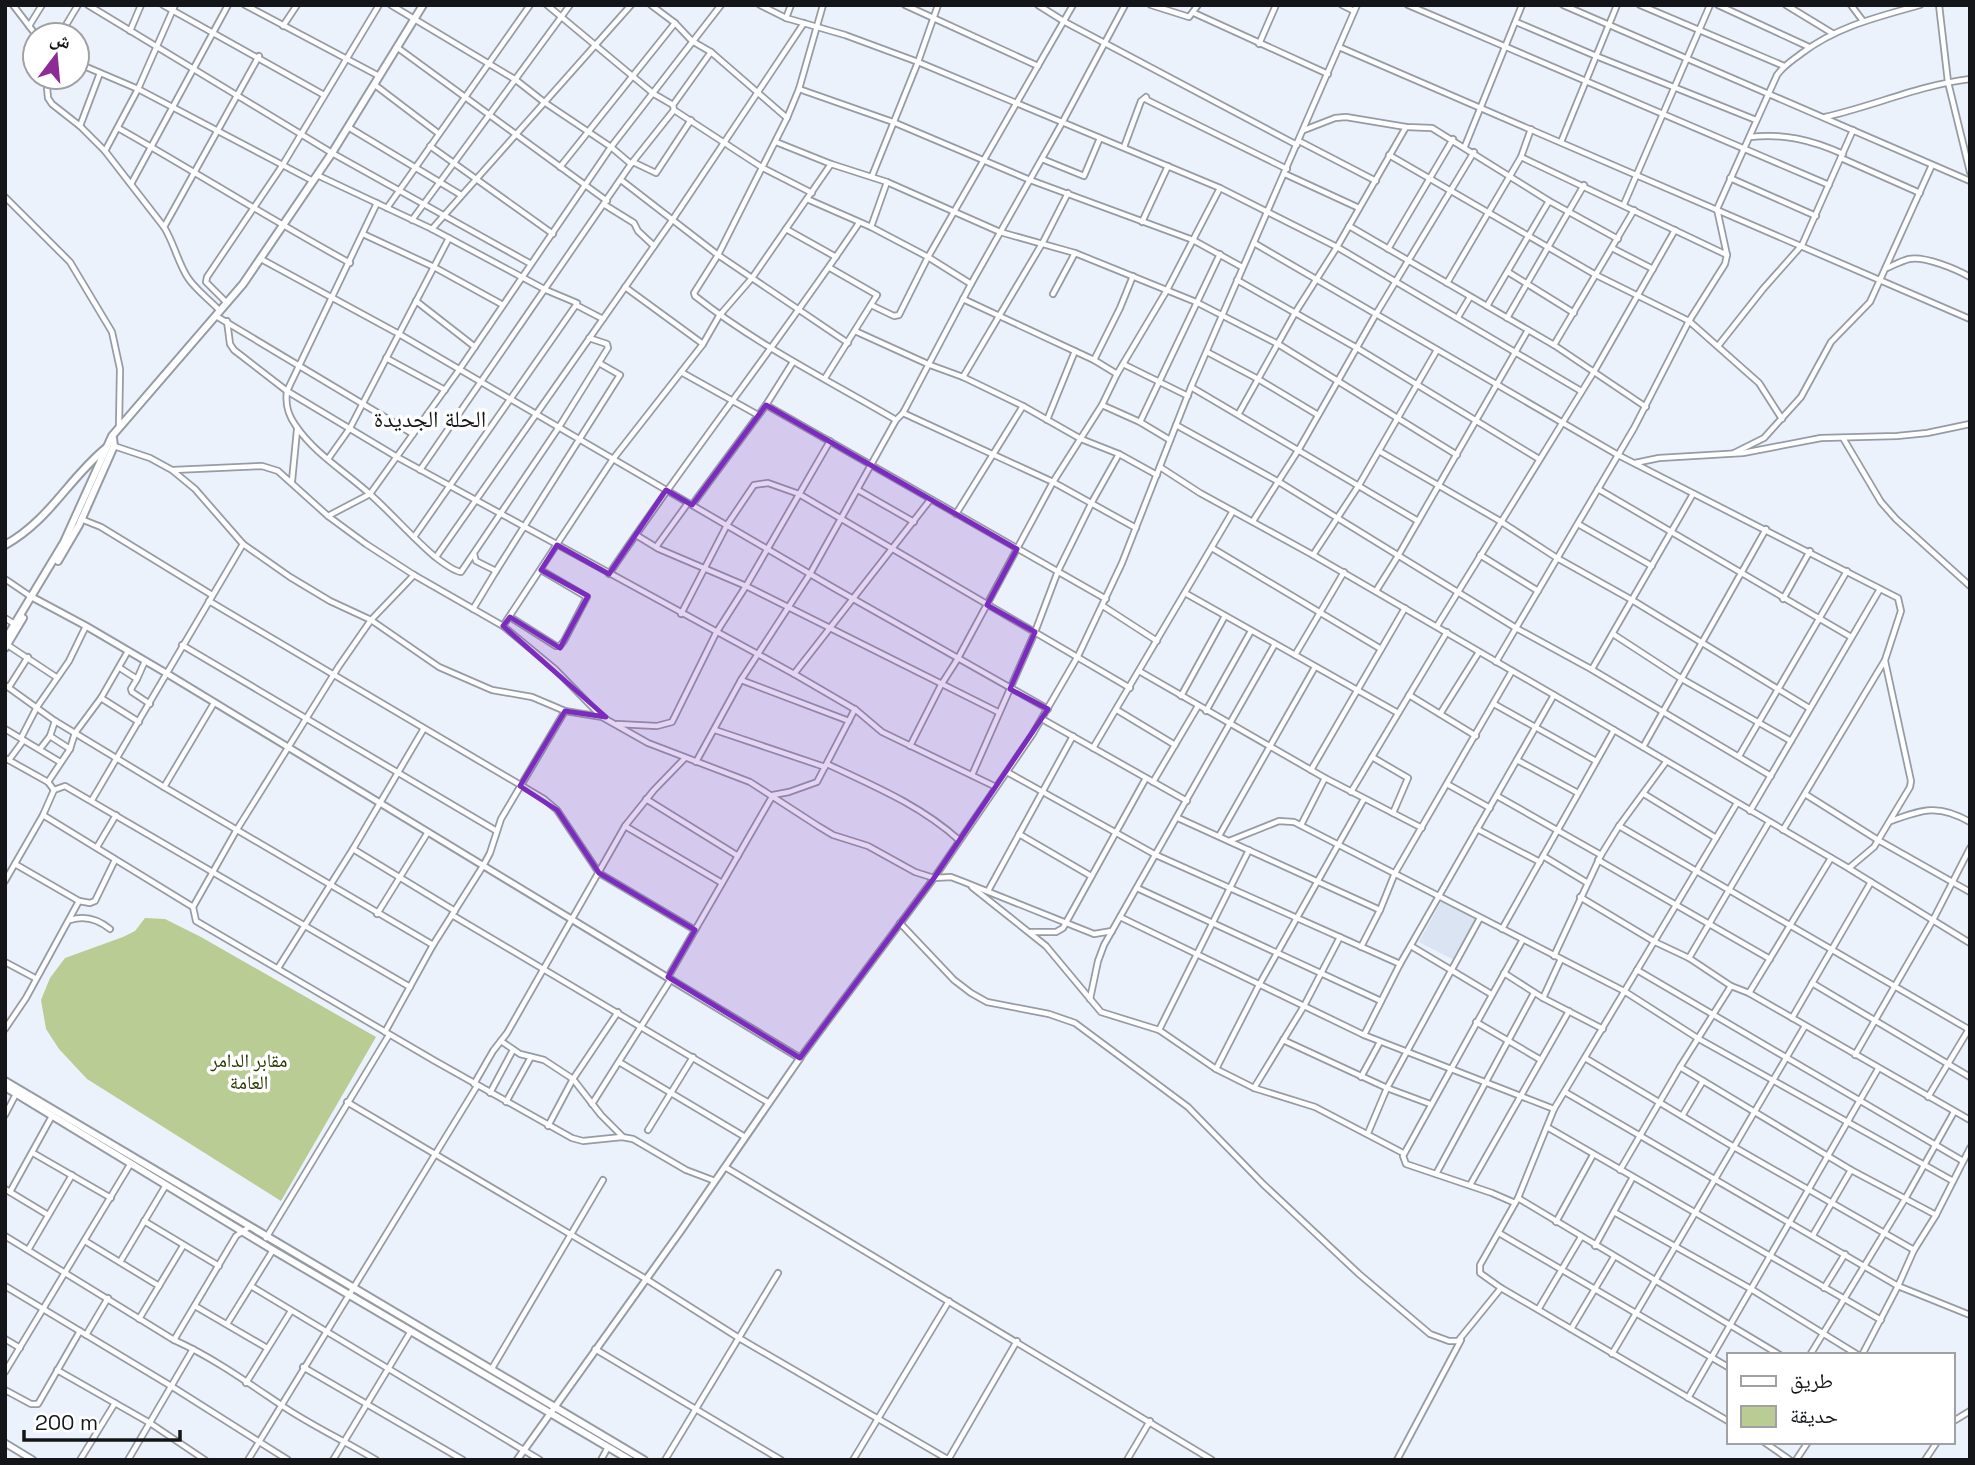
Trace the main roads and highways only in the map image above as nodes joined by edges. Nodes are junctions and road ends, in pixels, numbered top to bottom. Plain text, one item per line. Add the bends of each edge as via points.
1 (423, 5) edge
2 (111, 447) junction
3 (5, 545) edge
4 (55, 563) junction
5 (6, 644) edge
6 (5, 1082) edge
7 (5, 1087) edge
8 (18, 1092) junction
9 (132, 1161) junction
10 (246, 1229) junction
11 (350, 1291) junction
12 (553, 1409) junction
13 (631, 1460) edge
14 (644, 1460) edge

1 - 2 main road via 261,259 119,427
2 - 3 main road via 43,518
2 - 4 main road
2 - 4 main road via 81,520
4 - 5 main road
6 - 8 main road
7 - 8 main road
8 - 9 main road
8 - 9 main road
9 - 10 main road
9 - 10 main road
10 - 11 main road
10 - 11 main road via 273,1250
11 - 12 main road
11 - 12 main road via 411,1331
12 - 13 main road
12 - 14 main road

